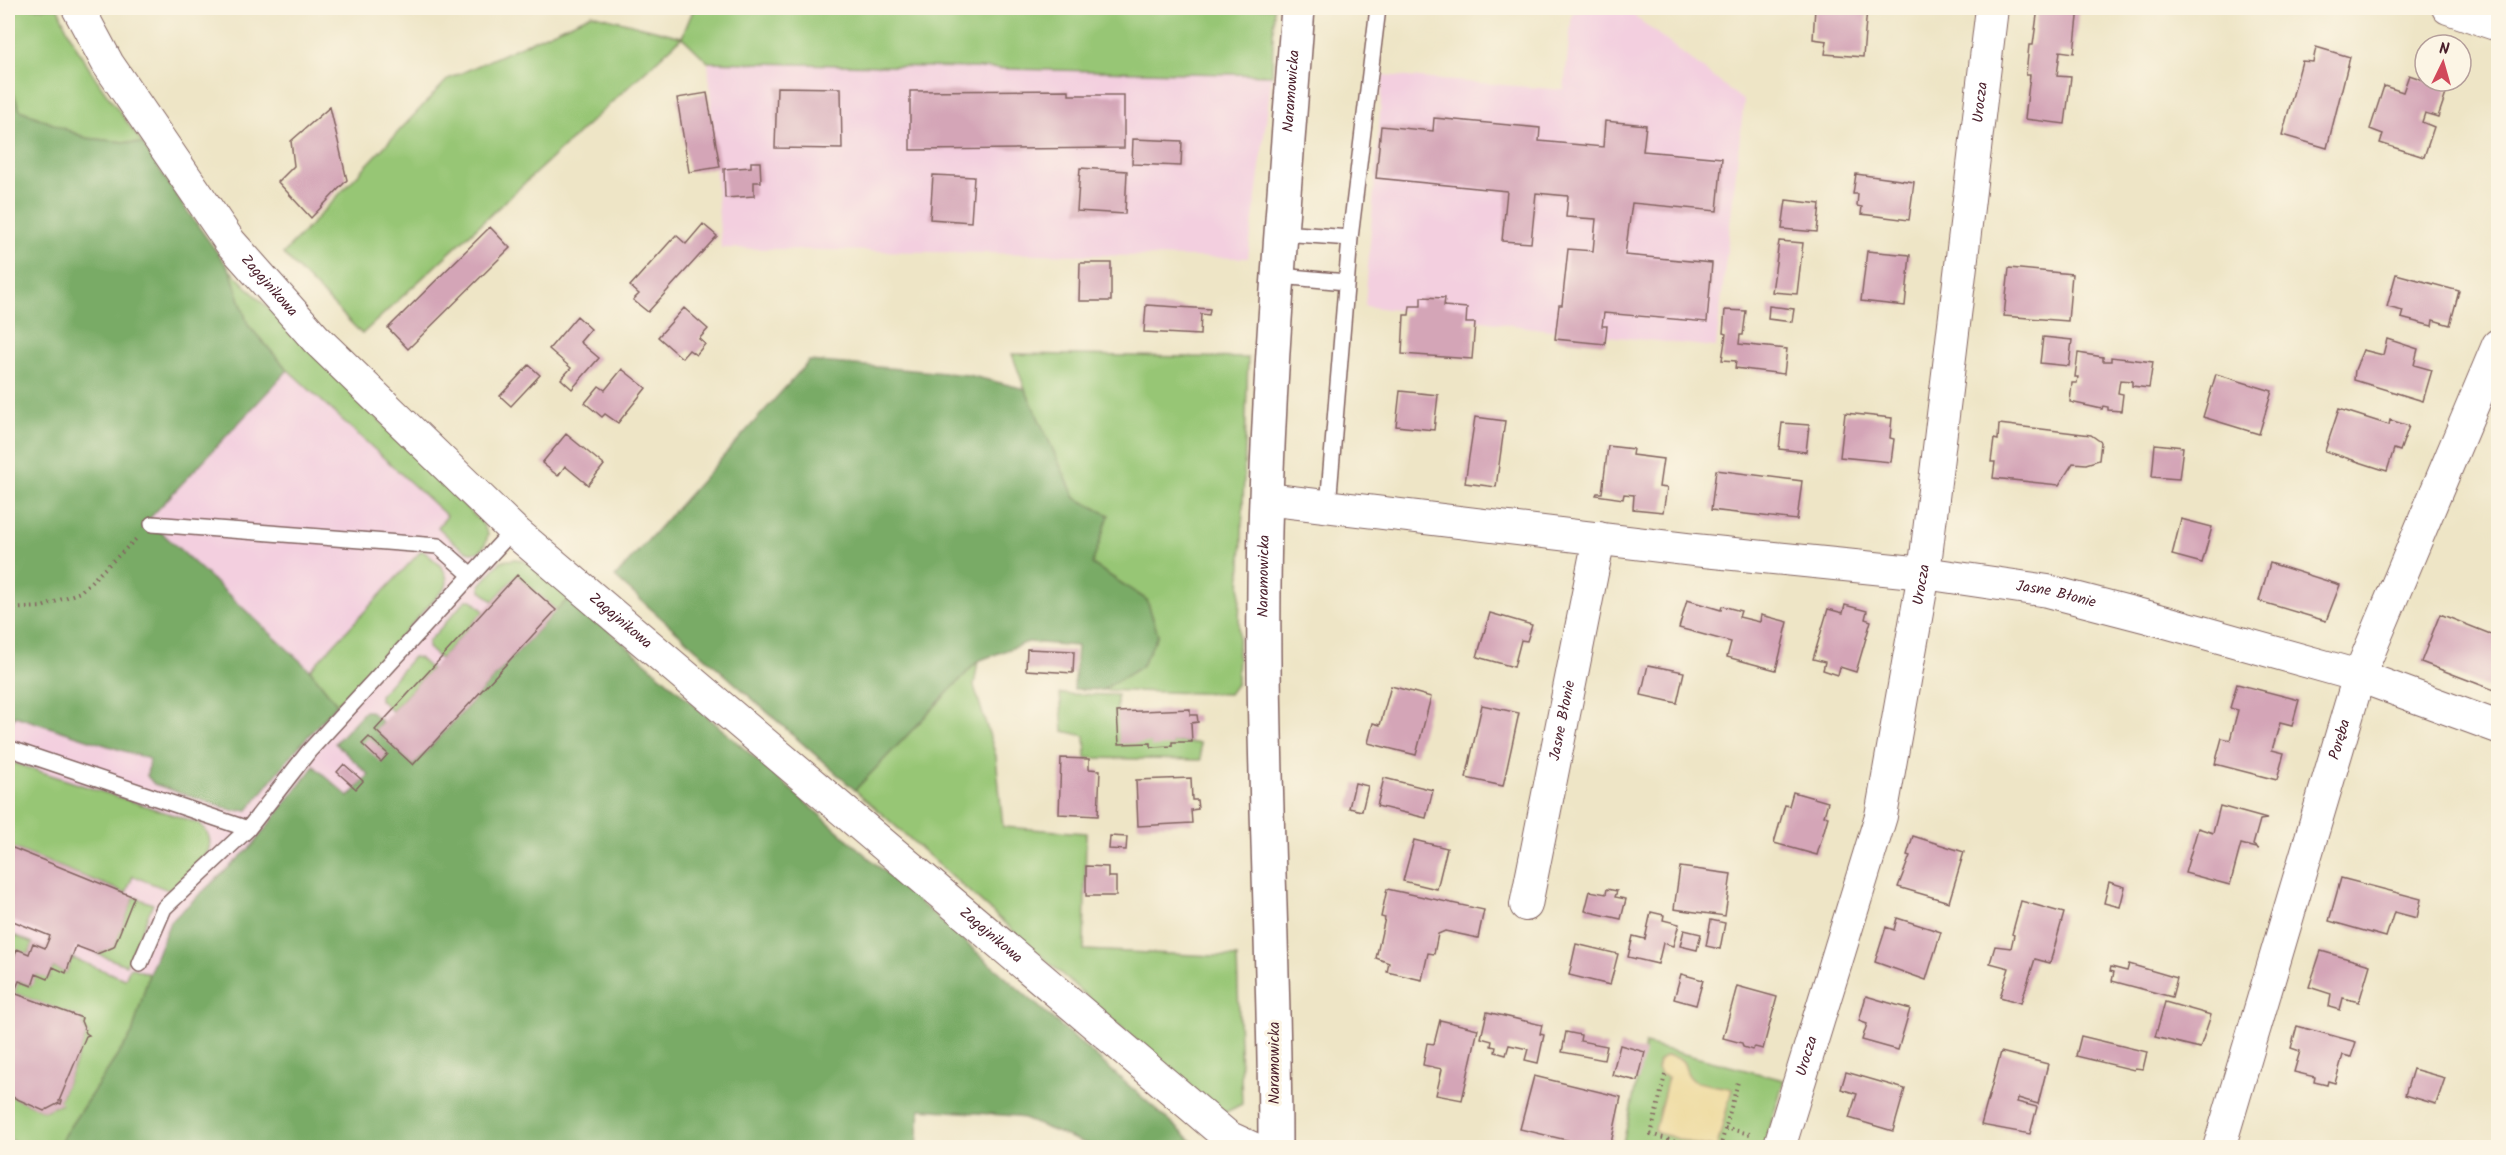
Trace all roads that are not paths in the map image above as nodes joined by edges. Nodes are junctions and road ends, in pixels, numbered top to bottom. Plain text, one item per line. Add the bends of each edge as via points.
1 (78, 8) edge
2 (1298, 8) edge
3 (1378, 8) edge
4 (1992, 8) edge
5 (2448, 8) edge
6 (2499, 25) edge
7 (1283, 233) junction
8 (1350, 238) junction
9 (1280, 276) junction
10 (1346, 282) junction
11 (2499, 345) edge
12 (1266, 499) junction
13 (1328, 506) junction
14 (152, 524) road end
15 (513, 530) junction
16 (1599, 538) junction
17 (1924, 573) junction
18 (471, 575) junction
19 (2359, 676) junction
20 (2499, 727) edge
21 (8, 748) edge
22 (248, 829) junction
23 (1526, 906) dead end
24 (140, 964) dead end
25 (1252, 1148) edge
26 (1275, 1148) edge
27 (1779, 1148) edge
28 (2219, 1148) edge

1 - 15 street, Zagajnikowa via 108,64 230,242 316,339
2 - 7 street, Naramowicka
3 - 8 lane
4 - 17 street, Urocza
5 - 6 street
7 - 8 lane
7 - 9 street, Naramowicka
8 - 10 lane
9 - 10 lane
9 - 12 street, Naramowicka
10 - 13 lane
11 - 19 street, Poręba
12 - 13 street, Jasne Błonie
12 - 26 street, Naramowicka via 1264,691
13 - 16 street, Jasne Błonie
14 - 18 lane via 438,546
15 - 18 lane
15 - 25 street, Zagajnikowa via 1228,1137
16 - 17 street, Jasne Błonie
16 - 23 street, Jasne Błonie
17 - 19 street, Jasne Błonie via 2048,591
17 - 27 street, Urocza via 1881,816
18 - 22 lane via 309,751
19 - 20 street, Jasne Błonie
19 - 28 street, Poręba
21 - 22 lane
22 - 24 lane via 164,908

